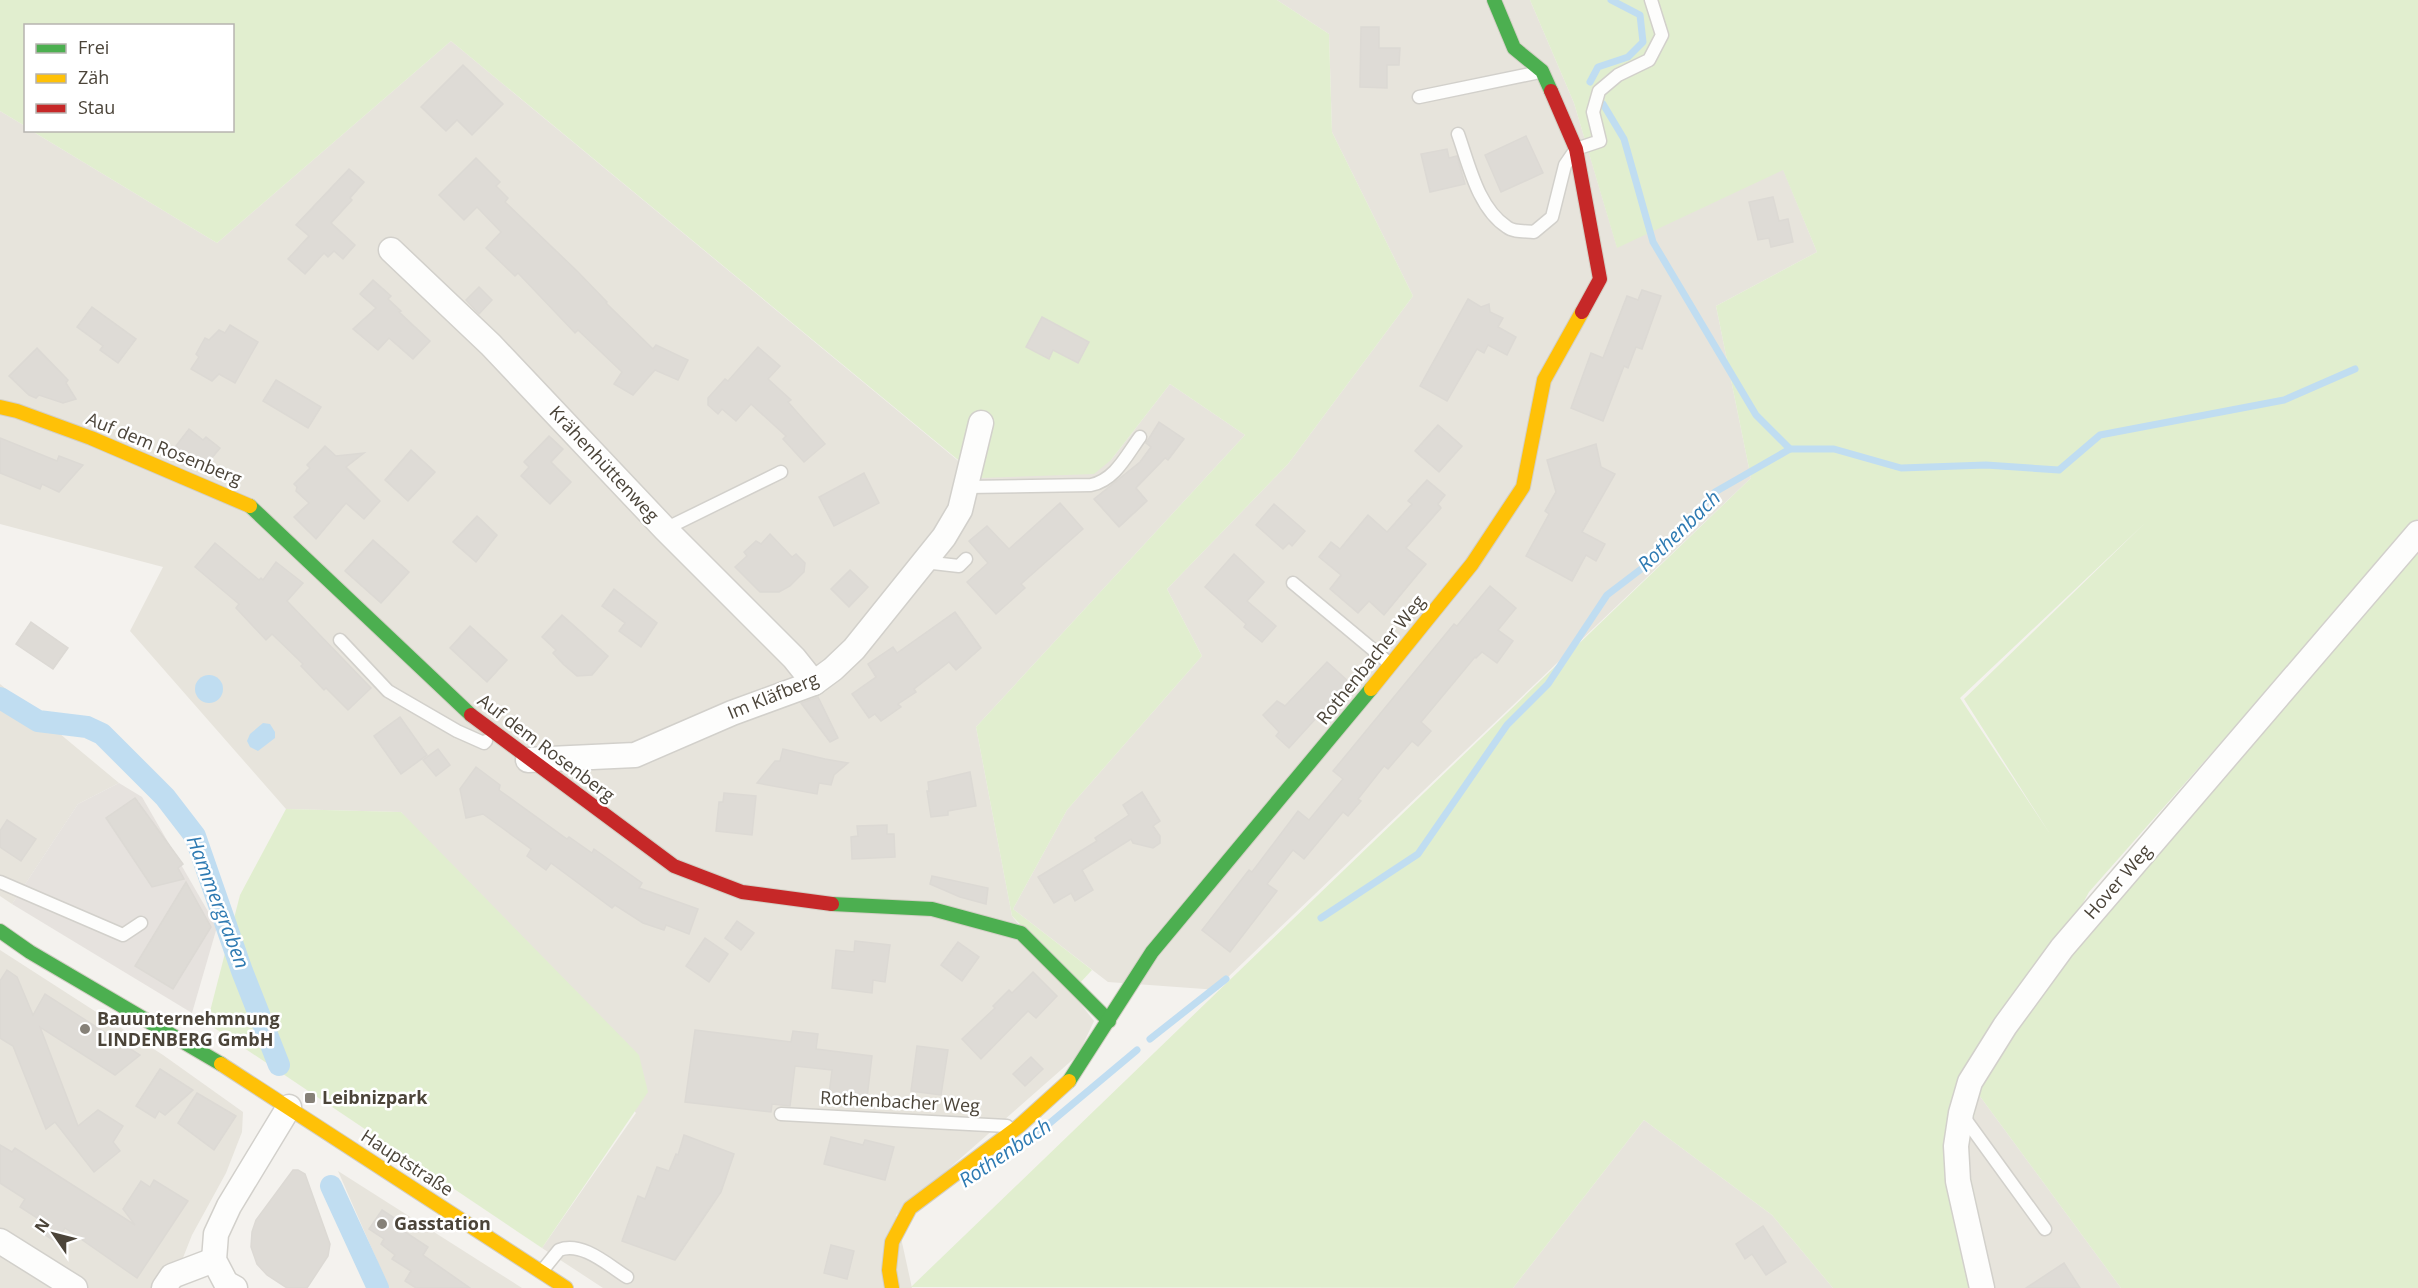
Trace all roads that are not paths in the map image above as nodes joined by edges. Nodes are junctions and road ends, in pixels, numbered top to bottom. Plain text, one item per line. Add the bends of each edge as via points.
1 (1494, 0) edge
2 (1651, 0) edge
3 (1542, 71) junction
4 (1419, 97) dead end
5 (1458, 134) dead end
6 (1576, 149) junction
7 (391, 250) dead end
8 (0, 407) edge
9 (981, 423) dead end
10 (1140, 436) dead end
11 (781, 472) dead end
12 (967, 487) junction
13 (665, 529) junction
14 (2418, 533) edge
15 (923, 562) junction
16 (963, 562) dead end
17 (1293, 583) dead end
18 (339, 640) dead end
19 (1390, 664) junction
20 (814, 683) junction
21 (495, 735) junction
22 (528, 760) junction
23 (0, 882) edge
24 (141, 922) dead end
25 (0, 931) edge
26 (1109, 1021) junction
27 (289, 1107) junction
28 (1960, 1113) junction
29 (781, 1114) dead end
30 (1018, 1126) junction
31 (2045, 1229) dead end
32 (0, 1241) edge
33 (214, 1260) junction
34 (542, 1272) junction
35 (627, 1277) dead end
36 (75, 1288) edge
37 (164, 1288) edge
38 (235, 1288) edge
39 (566, 1288) edge
40 (892, 1288) edge
41 (1983, 1288) edge

1 - 3 street, Rothenbacher Weg via 1514,48
2 - 6 lane via 1662,35 1649,60 1618,75 1599,91 1593,112 1600,141
3 - 4 lane
3 - 6 street, Rothenbacher Weg
5 - 6 lane via 1475,184 1490,210 1508,228 1534,232 1552,218 1565,165
6 - 19 street, Rothenbacher Weg via 1600,279 1544,380 1523,487 1472,564
7 - 13 street, Krähenhüttenweg via 491,345
8 - 21 street, Auf dem Rosenberg via 91,438 247,502 433,681
9 - 12 street, Im Kläfberg
10 - 12 lane via 1103,482
11 - 13 lane
12 - 15 street, Im Kläfberg via 955,519
13 - 20 street, Krähenhüttenweg via 794,658
14 - 28 street, Hover Weg via 2062,948 2004,1026 1970,1082
15 - 16 lane
15 - 20 street, Im Kläfberg via 854,649
17 - 19 lane
18 - 21 lane via 388,691 484,743
19 - 26 street, Rothenbacher Weg via 1152,952
20 - 22 street, Im Kläfberg via 634,755
21 - 22 street, Auf dem Rosenberg
22 - 26 street, Auf dem Rosenberg via 674,866 742,892 821,904 932,909 1021,933
23 - 24 lane via 123,935
25 - 27 street, Hauptstraße
26 - 30 street, Rothenbacher Weg via 1070,1080
27 - 33 street via 220,1224
27 - 34 street, Hauptstraße
28 - 31 lane
28 - 41 street, Hover Weg via 1956,1146 1958,1181
29 - 30 lane, Rothenbacher Weg
30 - 40 street, Rothenbacher Weg via 910,1208 892,1242
32 - 36 street
33 - 37 street via 172,1276
33 - 38 street via 226,1282
34 - 35 lane via 559,1250 574,1248
34 - 39 street, Hauptstraße

